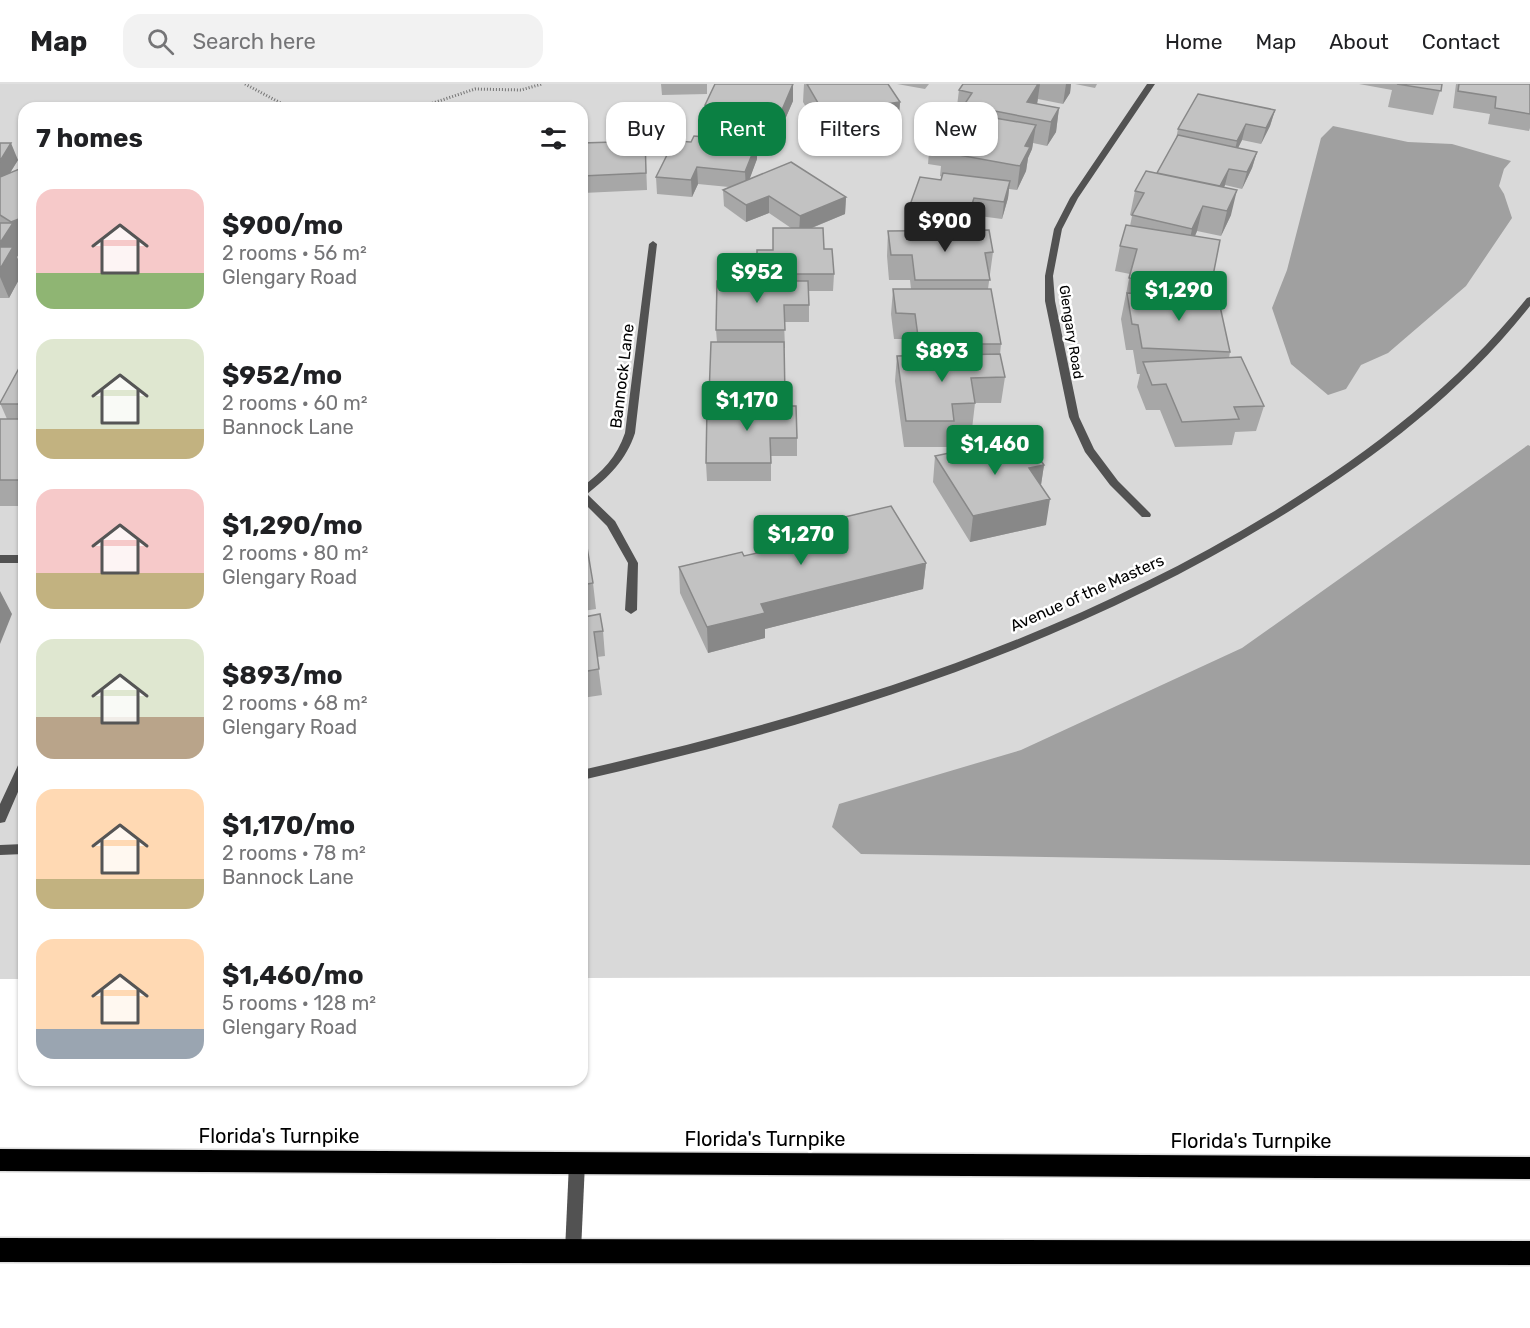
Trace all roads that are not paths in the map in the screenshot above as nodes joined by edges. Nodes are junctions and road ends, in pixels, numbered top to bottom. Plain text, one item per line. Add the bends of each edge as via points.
1 (1151, 84) edge
2 (653, 244) dead end
3 (1530, 300) edge
4 (588, 489) edge
5 (588, 500) edge
6 (1146, 515) dead end
7 (0, 559) edge
8 (18, 559) edge
9 (631, 610) dead end
10 (588, 774) edge
11 (18, 778) edge
12 (0, 819) edge
13 (18, 849) edge
14 (0, 850) edge
15 (0, 1161) edge
16 (577, 1163) junction
17 (1530, 1168) edge
18 (0, 1250) edge
19 (573, 1251) junction
20 (1530, 1253) edge

1 - 6 street, Glengary Road via 1074,198 1058,229 1049,276 1050,301 1074,417 1095,458
2 - 4 street, Bannock Lane via 630,433 618,462
3 - 10 street, Avenue of the Masters via 1471,368 1414,419 1287,510 1200,559 1084,616 909,685 691,750
5 - 9 street via 611,524 633,563
7 - 8 street
11 - 12 street
13 - 14 street
15 - 16 highway, Florida's Turnpike
16 - 17 highway, Florida's Turnpike
16 - 19 street
18 - 19 highway
19 - 20 highway

